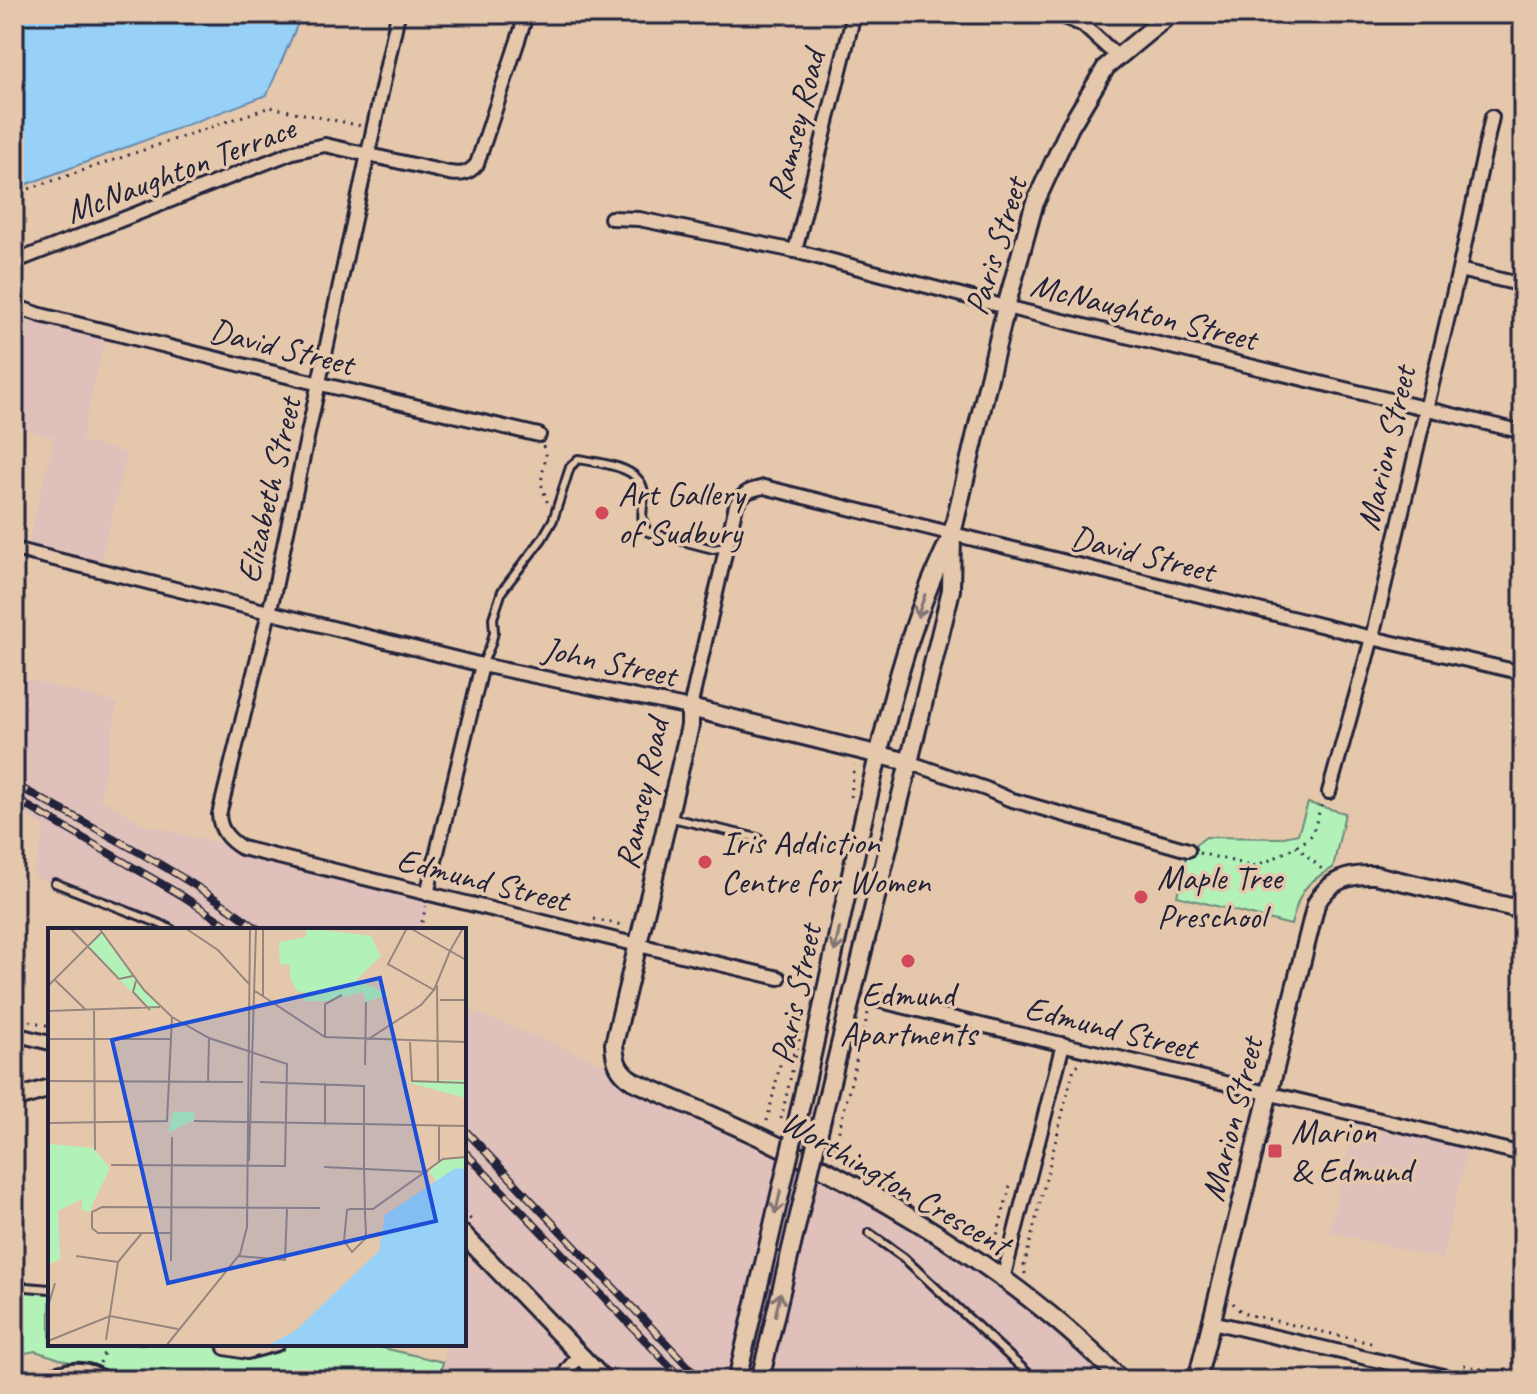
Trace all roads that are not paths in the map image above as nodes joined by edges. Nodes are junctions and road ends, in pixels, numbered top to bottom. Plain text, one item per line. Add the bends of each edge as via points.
1 (398, 14) edge
2 (525, 14) edge
3 (854, 14) edge
4 (1056, 14) edge
5 (1170, 14) edge
6 (1118, 57) junction
7 (1492, 117) dead end
8 (368, 155) junction
9 (611, 218) dead end
10 (795, 251) junction
11 (14, 262) edge
12 (1459, 270) junction
13 (1523, 285) edge
14 (14, 306) edge
15 (1006, 307) junction
16 (320, 384) junction
17 (1425, 408) junction
18 (1523, 432) edge
19 (539, 435) dead end
20 (750, 490) joint
21 (952, 534) junction
22 (726, 547) junction
23 (14, 549) edge
24 (269, 613) junction
25 (1372, 638) junction
26 (482, 665) junction
27 (1523, 673) edge
28 (690, 708) junction
29 (878, 755) junction
30 (908, 762) junction
31 (1329, 792) dead end
32 (668, 817) junction
33 (225, 835) joint
34 (758, 838) dead end
35 (1194, 852) road end
36 (55, 883) dead end
37 (427, 894) junction
38 (1523, 910) edge
39 (168, 928) edge
40 (637, 945) junction
41 (779, 978) dead end
42 (872, 999) dead end
43 (14, 1034) edge
44 (48, 1042) edge
45 (1063, 1044) junction
46 (619, 1069) joint
47 (48, 1089) edge
48 (1268, 1094) junction
49 (14, 1099) edge
50 (1523, 1154) edge
51 (869, 1233) dead end
52 (466, 1237) edge
53 (1003, 1279) junction
54 (14, 1286) edge
55 (48, 1289) edge
56 (1212, 1322) junction
57 (270, 1346) edge
58 (225, 1348) dead end
59 (579, 1356) junction
60 (26, 1380) edge
61 (111, 1380) edge
62 (563, 1380) edge
63 (604, 1380) edge
64 (737, 1380) edge
65 (760, 1380) edge
66 (1035, 1380) edge
67 (1121, 1380) edge
68 (1197, 1380) edge
69 (1461, 1380) edge

1 - 8 street, Elizabeth Street
2 - 8 street via 470,172 449,173
3 - 10 street, Ramsey Road
4 - 6 street via 1083,25
5 - 6 main road, Paris Street
6 - 15 main road, Paris Street via 1106,67 1070,127 1034,205
7 - 12 street, Marion Street
8 - 11 street, McNaughton Terrace via 325,145 293,152
8 - 16 street, Elizabeth Street
9 - 10 street, McNaughton Street
10 - 15 street, McNaughton Street
12 - 13 street
12 - 17 street, Marion Street
14 - 16 street, David Street
15 - 17 street, McNaughton Street
15 - 21 main road, Paris Street
16 - 19 street, David Street
16 - 24 street, Elizabeth Street
17 - 18 street, McNaughton Street
17 - 25 street, Marion Street
20 - 21 street, David Street via 764,487
20 - 22 street, Ramsey Road via 736,505
21 - 25 street, David Street
21 -> 29 main road, Paris Street via 910,639
21 - 30 main road, Paris Street via 951,590
22 - 26 lane via 713,549 648,532 642,523 641,480 633,473 578,459 563,483 553,520 502,591
22 - 28 street, Ramsey Road
23 - 24 street, John Street
24 - 26 street, John Street
24 - 33 street, Elizabeth Street via 219,815
25 - 27 street, David Street
25 - 31 street, Marion Street
26 - 28 street, John Street
26 - 37 street
28 - 29 main road, John Street
28 - 32 main road, Ramsey Road
29 - 30 main road, John Street
29 -> 64 main road, Paris Street, bridge
30 - 35 street, John Street via 1009,799
65 -> 30 main road, Paris Street, bridge
32 - 34 lane
32 - 40 main road, Ramsey Road
33 - 37 street, Edmund Street via 242,848
36 - 39 lane
37 - 40 street, Edmund Street
38 - 48 main road, Marion Street via 1375,875 1359,874 1323,891
40 - 41 street, Edmund Street
40 - 46 main road, Ramsey Road via 614,1044
42 - 45 street, Edmund Street
43 - 44 street
45 - 48 street, Edmund Street
45 - 53 street
46 - 53 main road, Worthington Crescent via 633,1081 840,1178
47 - 49 main road
48 - 50 street, Edmund Street
48 - 56 main road, Marion Street
51 - 66 lane via 904,1258
52 - 59 main road
53 - 67 main road, Worthington Crescent via 1082,1341
54 - 55 lane
56 - 68 main road, Marion Street
56 - 69 street
57 - 58 street via 247,1352
59 - 62 street
59 - 63 main road
60 - 61 lane via 79,1366 99,1369

